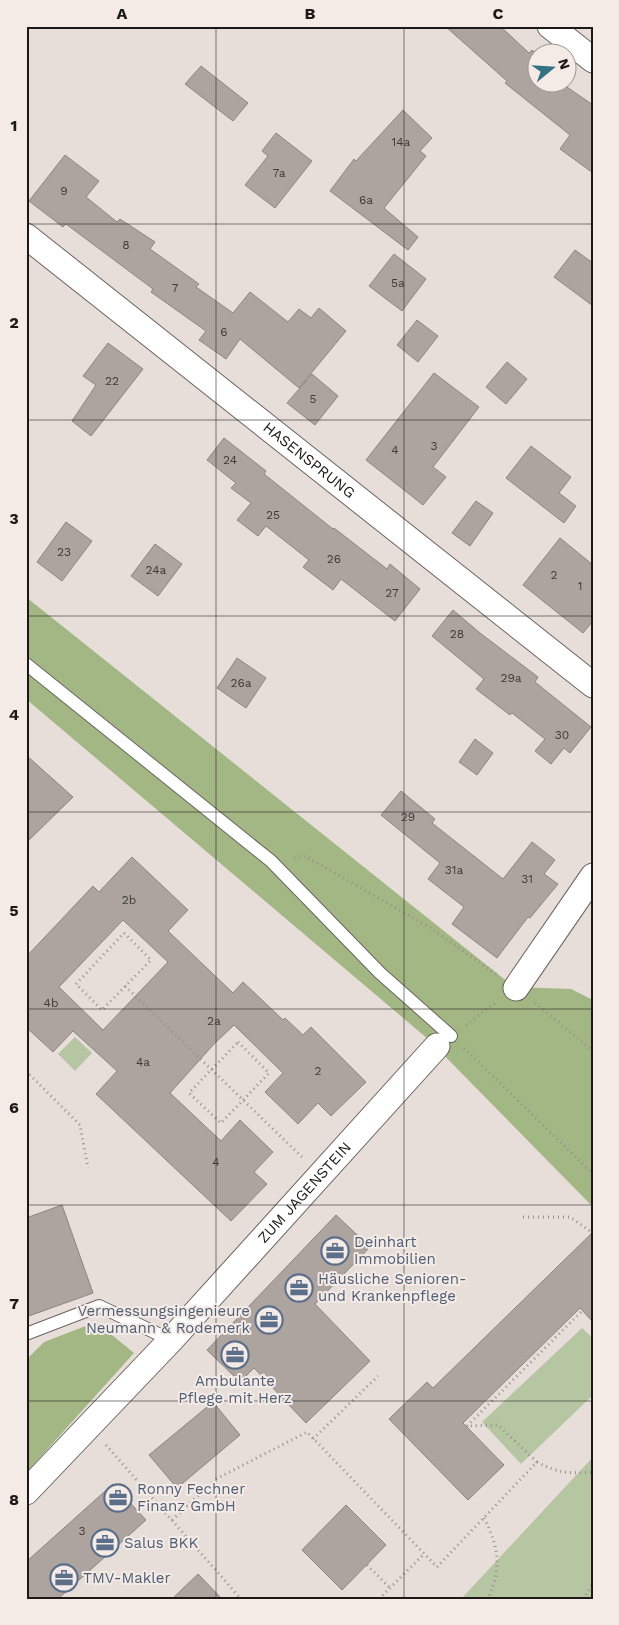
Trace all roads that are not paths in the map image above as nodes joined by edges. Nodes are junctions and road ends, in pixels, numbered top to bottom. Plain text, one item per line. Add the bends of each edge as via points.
1 (550, 26) edge
2 (593, 60) edge
3 (26, 236) edge
4 (26, 664) edge
5 (593, 685) edge
6 (593, 876) edge
7 (516, 988) road end
8 (444, 1041) joint
9 (26, 1334) edge
10 (171, 1340) junction
11 (26, 1492) edge

1 - 2 street
3 - 5 street, HASENSPRUNG
4 - 8 lane via 271,861
6 - 7 street
8 - 10 street, ZUM JAGENSTEIN
9 - 10 lane via 99,1306
10 - 11 street, ZUM JAGENSTEIN

